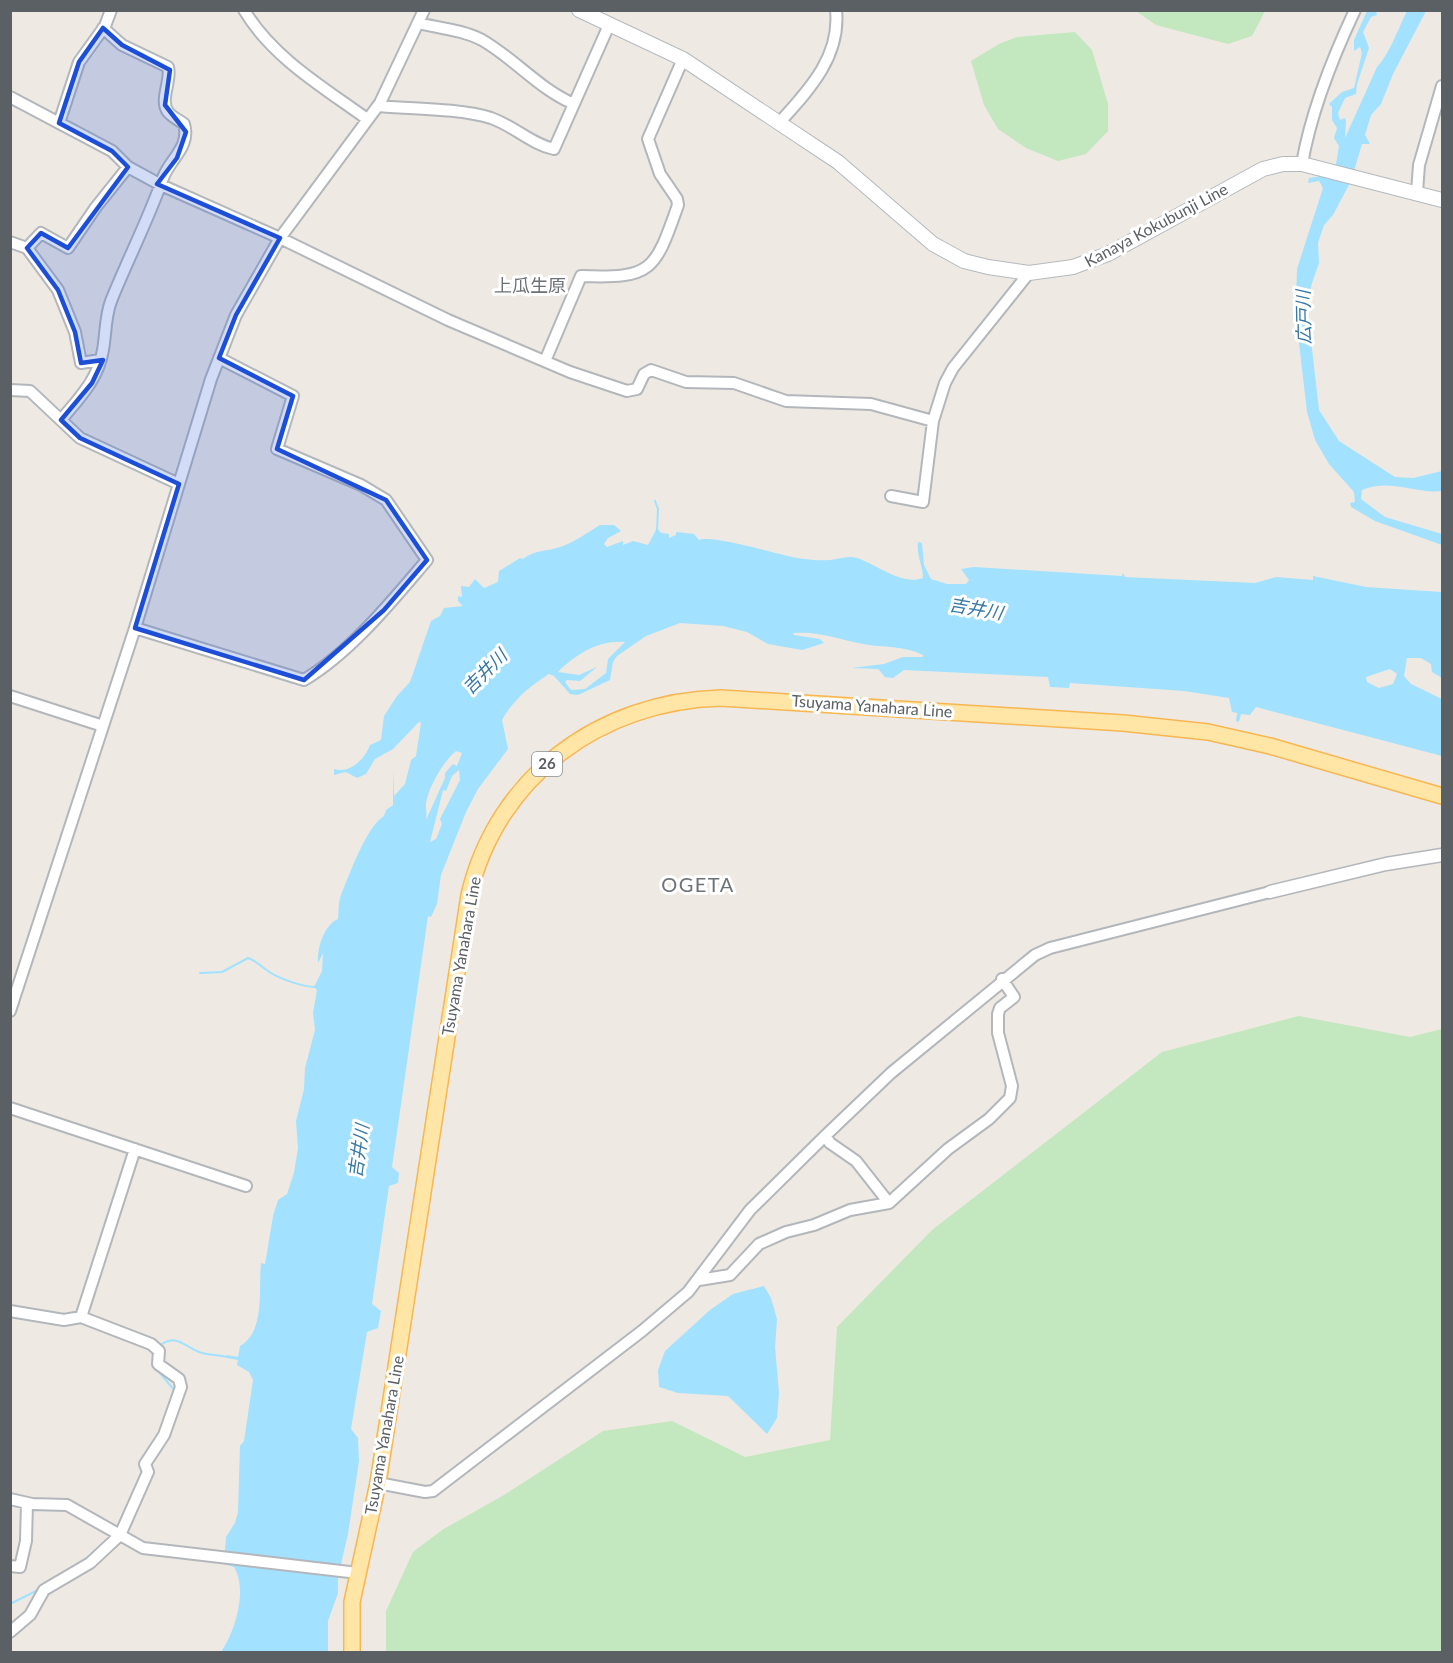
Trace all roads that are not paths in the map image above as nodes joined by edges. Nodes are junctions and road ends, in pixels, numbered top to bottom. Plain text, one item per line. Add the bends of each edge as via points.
1 (111, 10) edge
2 (244, 10) edge
3 (424, 10) edge
4 (579, 10) edge
5 (836, 10) edge
6 (1355, 10) edge
7 (418, 23) junction
8 (609, 25) junction
9 (103, 28) junction
10 (683, 59) junction
11 (1443, 86) edge
12 (10, 97) edge
13 (574, 104) junction
14 (378, 106) junction
15 (367, 119) junction
16 (59, 123) junction
17 (779, 123) junction
18 (1305, 165) junction
19 (128, 168) junction
20 (161, 185) junction
21 (1417, 192) junction
22 (1443, 200) edge
23 (280, 238) junction
24 (10, 242) edge
25 (27, 248) junction
26 (1029, 273) junction
27 (219, 358) junction
28 (100, 360) junction
29 (545, 362) junction
30 (10, 390) edge
31 (61, 420) junction
32 (933, 421) junction
33 (178, 484) junction
34 (891, 496) dead end
35 (135, 628) junction
36 (10, 696) edge
37 (103, 726) junction
38 (1443, 796) edge
39 (1443, 855) edge
40 (1270, 892) joint
41 (1002, 979) junction
42 (10, 1011) edge
43 (10, 1108) edge
44 (825, 1136) junction
45 (135, 1149) junction
46 (246, 1186) dead end
47 (889, 1203) junction
48 (699, 1280) junction
49 (10, 1311) edge
50 (81, 1317) junction
51 (378, 1483) junction
52 (10, 1499) edge
53 (27, 1503) junction
54 (120, 1535) junction
55 (10, 1566) edge
56 (351, 1572) junction
57 (10, 1632) edge
58 (352, 1653) edge

1 - 9 street
2 - 15 street via 275,49
3 - 7 street
4 - 8 main road, Kanaya Kokubunji Line
5 - 17 street via 832,41 817,82
6 - 18 street via 1320,95
7 - 13 street via 479,39 550,93
7 - 14 street
8 - 10 main road, Kanaya Kokubunji Line
8 - 13 street
9 - 16 street via 79,62
9 - 20 street via 119,43 163,62 170,70 165,105 184,124 186,132
10 - 17 main road, Kanaya Kokubunji Line
10 - 29 street via 648,139 657,167 678,205 653,264 641,272 582,276
11 - 21 street via 1419,165
12 - 16 street
13 - 14 street via 554,149 486,117
14 - 15 street
15 - 23 street
16 - 19 street via 112,151
17 - 26 main road, Kanaya Kokubunji Line via 847,169 941,250 975,264
18 - 21 main road, Kanaya Kokubunji Line
18 - 26 main road, Kanaya Kokubunji Line via 1283,164 1263,169 1098,258 1062,270
19 - 20 street
19 - 25 street via 68,248 41,233
20 - 23 street
20 - 28 street via 108,311
21 - 22 main road, Kanaya Kokubunji Line
23 - 27 street via 236,315
23 - 29 street via 448,320
24 - 25 street
25 - 28 street via 58,290 75,332 81,363
26 - 32 street via 953,368
27 - 33 street
27 - 35 street via 293,396 277,449 386,500 427,560 384,610 304,680
28 - 31 street via 92,383
29 - 32 street via 627,390 638,389 644,374 651,370 686,382 734,383 786,401 871,404
30 - 31 street via 30,391
31 - 33 street via 80,438
32 - 34 street via 923,502
33 - 35 street
35 - 37 street
36 - 37 street
37 - 42 street
38 - 51 main road, Tsuyama Yanahara Line / 26 via 1208,732 839,704 721,698 680,701 619,717 578,740 542,767 513,802 492,833 474,875
39 - 40 street via 1386,864
40 - 41 street via 1050,948
41 - 44 street via 891,1072
41 - 47 street via 1014,998 998,1014 998,1034 1012,1086 1010,1098
43 - 45 street
44 - 47 street via 856,1161
44 - 48 street via 750,1210
45 - 46 street
45 - 50 street
47 - 48 street via 850,1210 786,1232 759,1244 730,1275
48 - 51 street via 642,1331 433,1491
49 - 50 street via 64,1320
50 - 54 street via 151,1344 159,1351 158,1364 179,1379 181,1387 164,1435 145,1464 148,1472
51 - 56 main road, Tsuyama Yanahara Line / 26
52 - 53 street
53 - 54 street via 67,1505
53 - 55 street via 26,1541 20,1567
54 - 56 street via 143,1548
54 - 57 street via 90,1563 44,1590 30,1615
56 - 58 main road, Tsuyama Yanahara Line / 26

